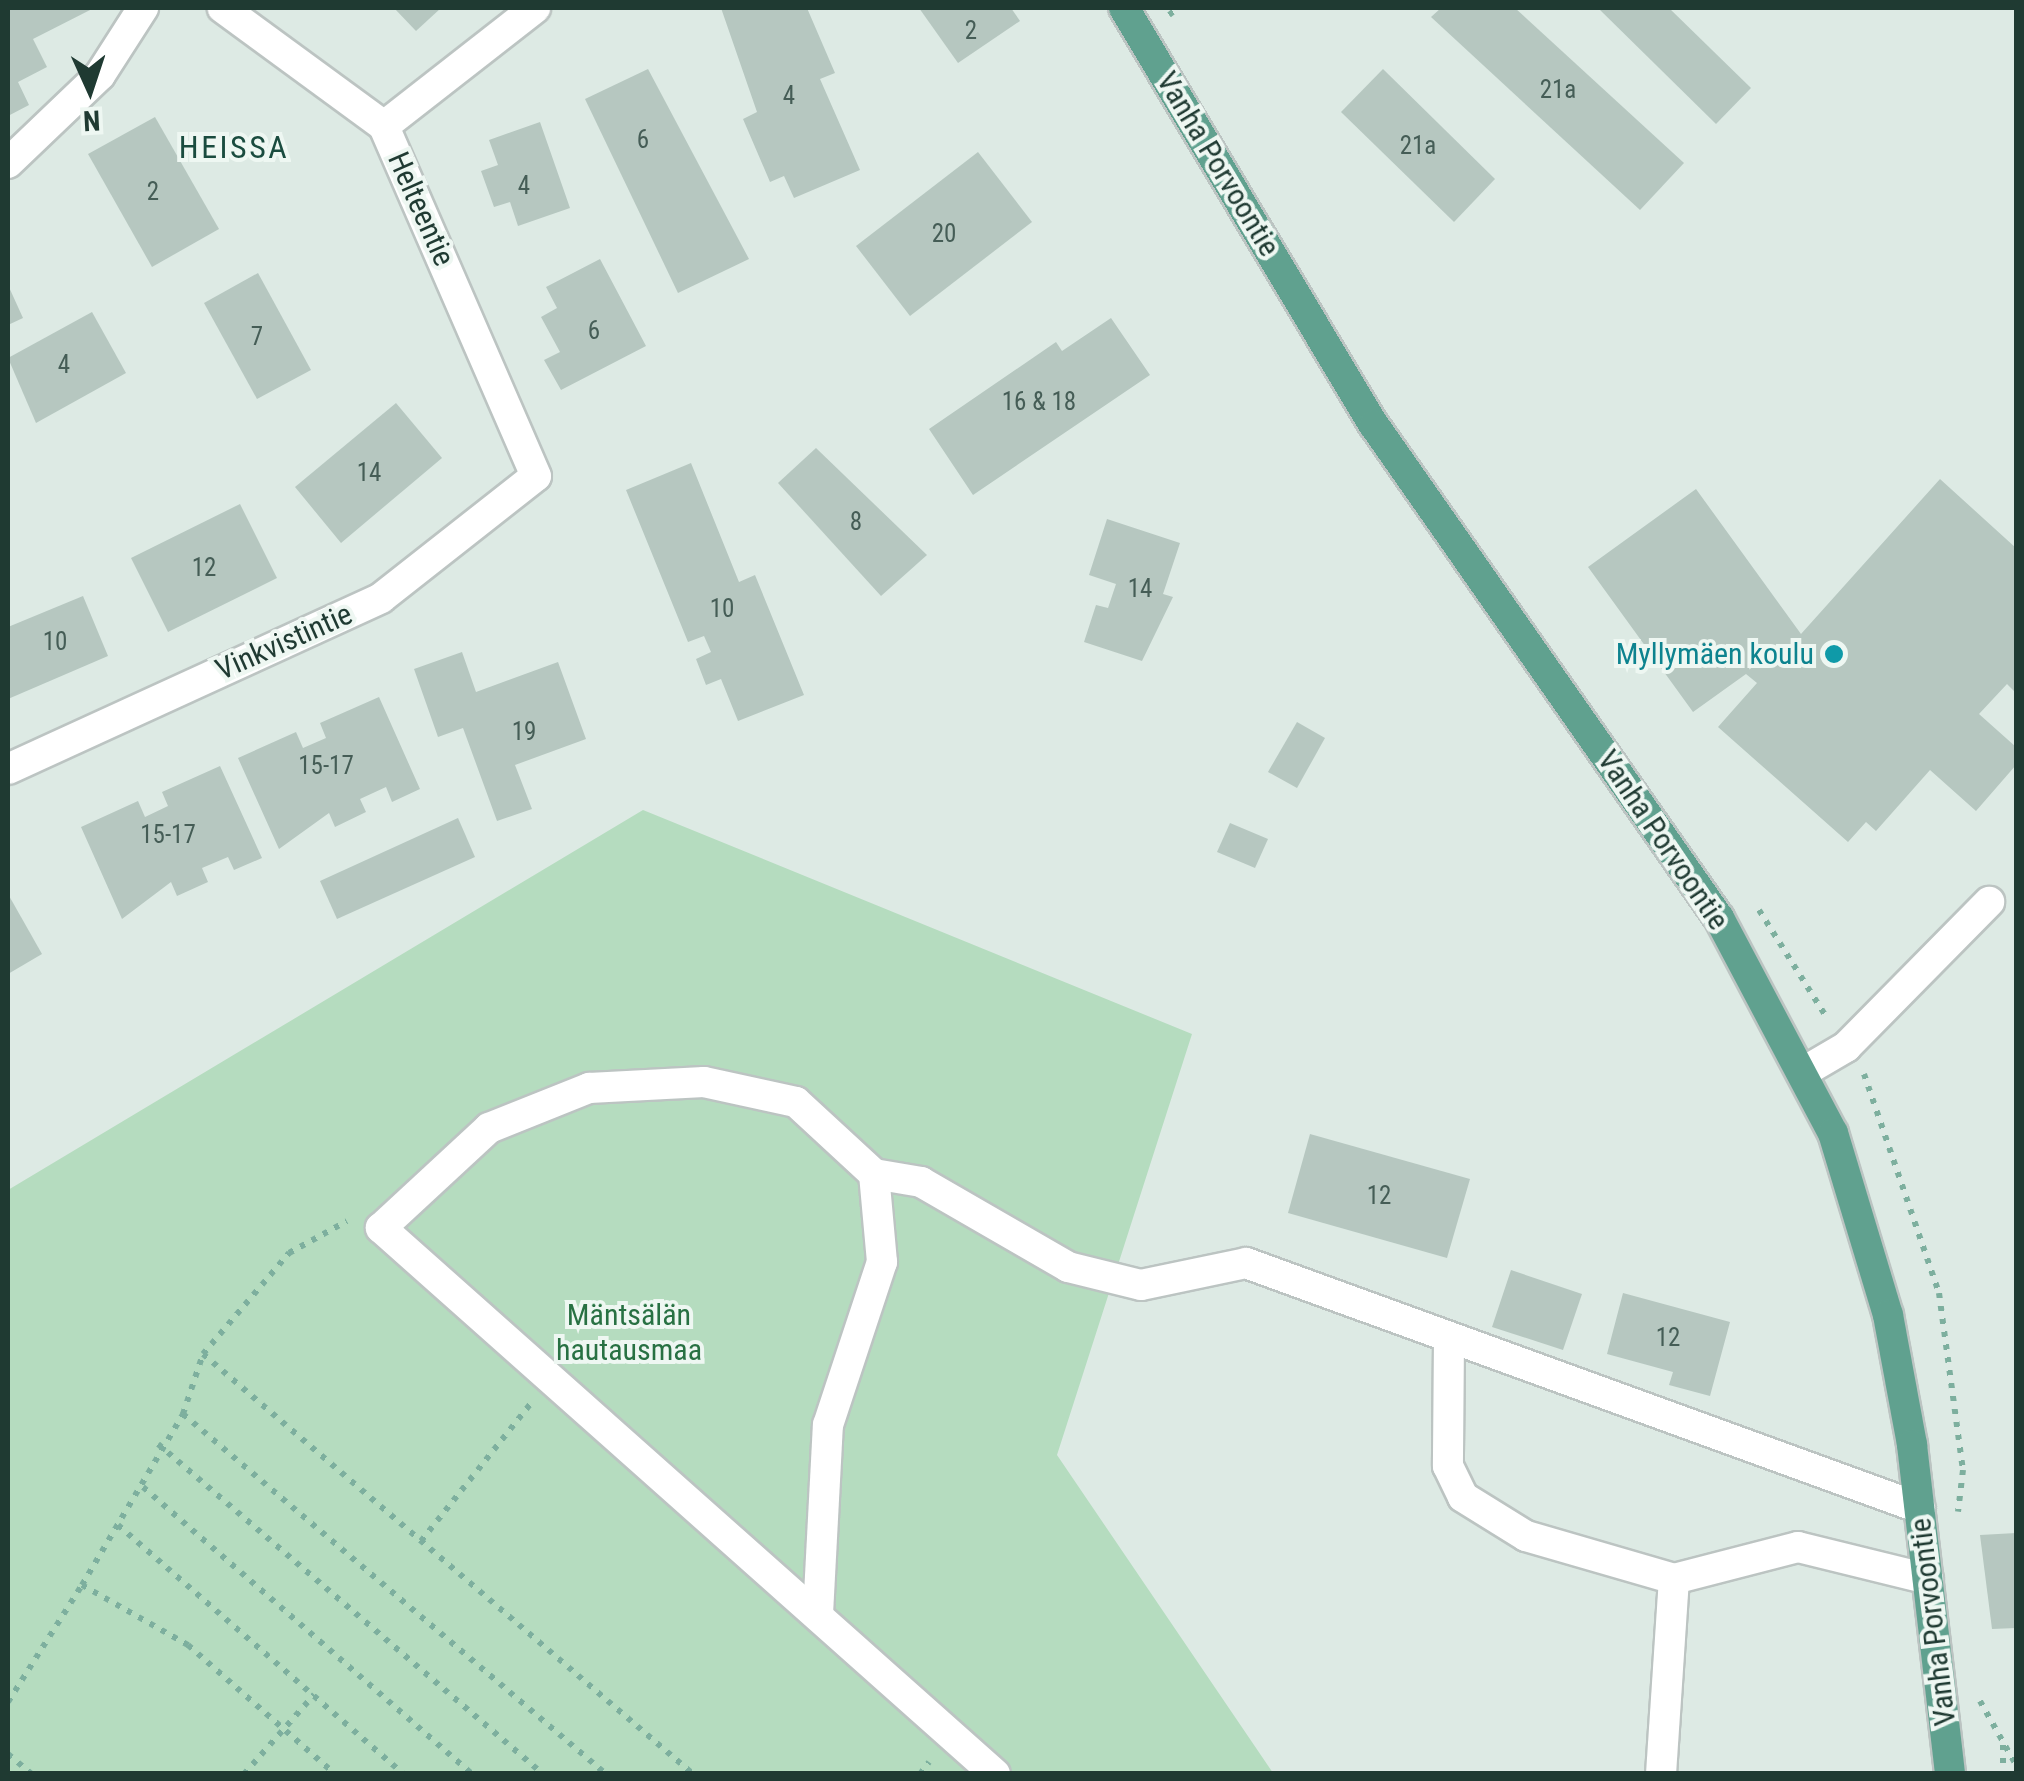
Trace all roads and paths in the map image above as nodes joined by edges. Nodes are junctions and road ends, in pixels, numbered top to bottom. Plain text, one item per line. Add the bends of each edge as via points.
1 (142, 8) edge
2 (223, 8) edge
3 (536, 8) edge
4 (1178, 8) edge
5 (1128, 9) edge
6 (1169, 14) dead end
7 (384, 126) junction
8 (8, 163) edge
9 (536, 476) joint
10 (8, 769) edge
11 (1989, 902) dead end
12 (1804, 1072) junction
13 (874, 1174) junction
14 (380, 1228) junction
15 (1449, 1340) junction
16 (204, 1354) junction
17 (550, 1378) junction
18 (183, 1414) junction
19 (158, 1444) junction
20 (142, 1487) junction
21 (1920, 1508) junction
22 (118, 1525) junction
23 (421, 1541) junction
24 (1674, 1579) junction
25 (1928, 1579) junction
26 (82, 1585) junction
27 (818, 1614) junction
28 (314, 1695) junction
29 (8, 1702) edge
30 (286, 1731) junction
31 (2002, 1741) dead end
32 (8, 1754) edge
33 (248, 1772) edge
34 (32, 1774) edge
35 (335, 1774) edge
36 (403, 1774) edge
37 (472, 1774) edge
38 (543, 1774) edge
39 (606, 1774) edge
40 (693, 1774) edge
41 (996, 1774) edge
42 (1661, 1774) edge
43 (1950, 1774) edge
44 (2004, 1774) edge

1 - 8 street via 100,75
2 - 7 street, Helteentie
3 - 7 street
4 - 6 path
5 - 12 main road, Vanha Porvoontie via 1374,425 1719,918
7 - 9 street, Helteentie
9 - 10 street, Vinkvistintie via 380,598
11 - 12 street via 1846,1047
12 - 21 main road, Vanha Porvoontie via 1834,1133 1888,1315
13 - 14 street via 796,1102 704,1082 590,1088 489,1128
13 - 15 street via 922,1182 1068,1266 1141,1286 1246,1263
13 - 27 street via 882,1262 828,1425
14 - 16 path via 353,1218 289,1253
14 - 17 street
15 - 21 street
15 - 24 street via 1442,1423 1463,1497 1526,1536
16 - 18 path
16 - 23 path
17 - 23 path
17 - 27 street
18 - 19 path
18 - 39 path
19 - 20 path
19 - 38 path
20 - 22 path
20 - 37 path
21 - 25 main road, Vanha Porvoontie
22 - 26 path
22 - 28 path
23 - 40 path
24 - 25 street via 1798,1547
24 - 42 street
25 - 43 main road, Vanha Porvoontie
26 - 29 path
26 - 30 path via 188,1645
27 - 41 street
28 - 30 path
28 - 36 path
30 - 33 path
30 - 35 path
31 - 44 path
32 - 34 path

